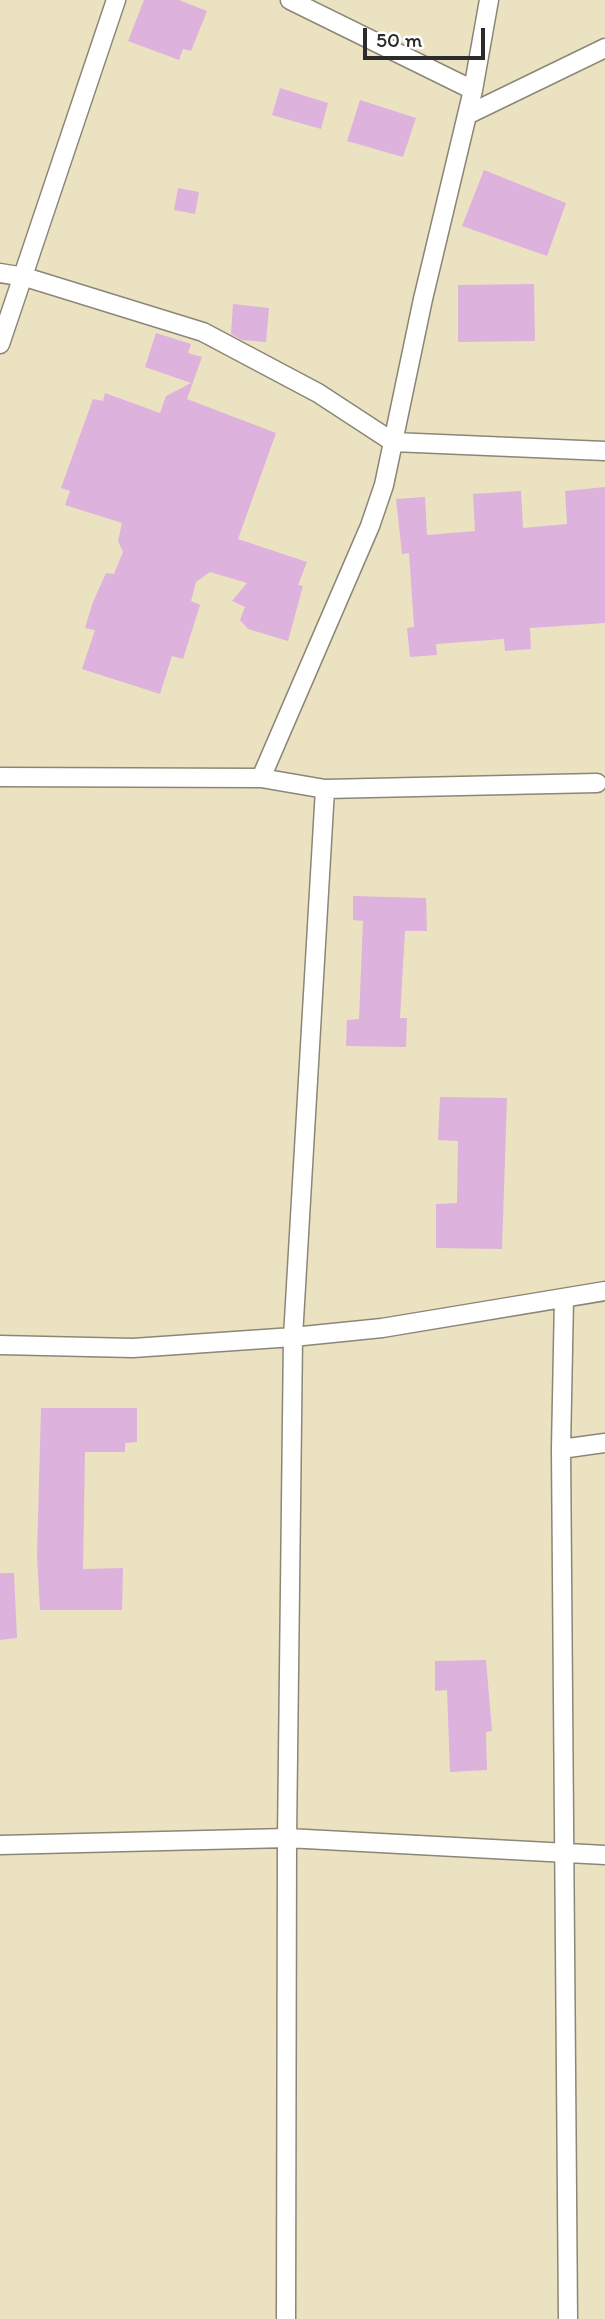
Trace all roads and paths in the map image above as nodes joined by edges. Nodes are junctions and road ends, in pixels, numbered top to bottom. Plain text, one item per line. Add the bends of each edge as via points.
1 (116, 0) edge
2 (290, 0) edge
3 (489, 0) edge
4 (605, 48) edge
5 (473, 90) junction
6 (467, 115) junction
7 (0, 273) edge
8 (25, 277) junction
9 (0, 344) edge
10 (393, 442) junction
11 (605, 451) edge
12 (0, 777) edge
13 (261, 778) junction
14 (597, 783) dead end
15 (325, 789) junction
16 (605, 1291) edge
17 (564, 1297) junction
18 (293, 1337) junction
19 (0, 1345) edge
20 (605, 1443) edge
21 (561, 1449) junction
22 (287, 1838) junction
23 (0, 1845) edge
24 (563, 1853) junction
25 (605, 1854) edge
26 (286, 2319) edge
27 (568, 2319) edge

1 - 8 street
2 - 5 street
3 - 5 street
4 - 6 street
5 - 6 street
6 - 10 street
7 - 8 street
8 - 9 street
8 - 10 street via 203,332 318,393
10 - 11 street
10 - 13 street via 370,526
12 - 13 street
13 - 15 street
14 - 15 street
15 - 18 street
16 - 17 street
17 - 18 street via 382,1328
17 - 21 street
18 - 19 street via 133,1348
18 - 22 street
20 - 21 street
21 - 24 street
22 - 23 street
22 - 24 street
22 - 26 street
24 - 25 street
24 - 27 street

